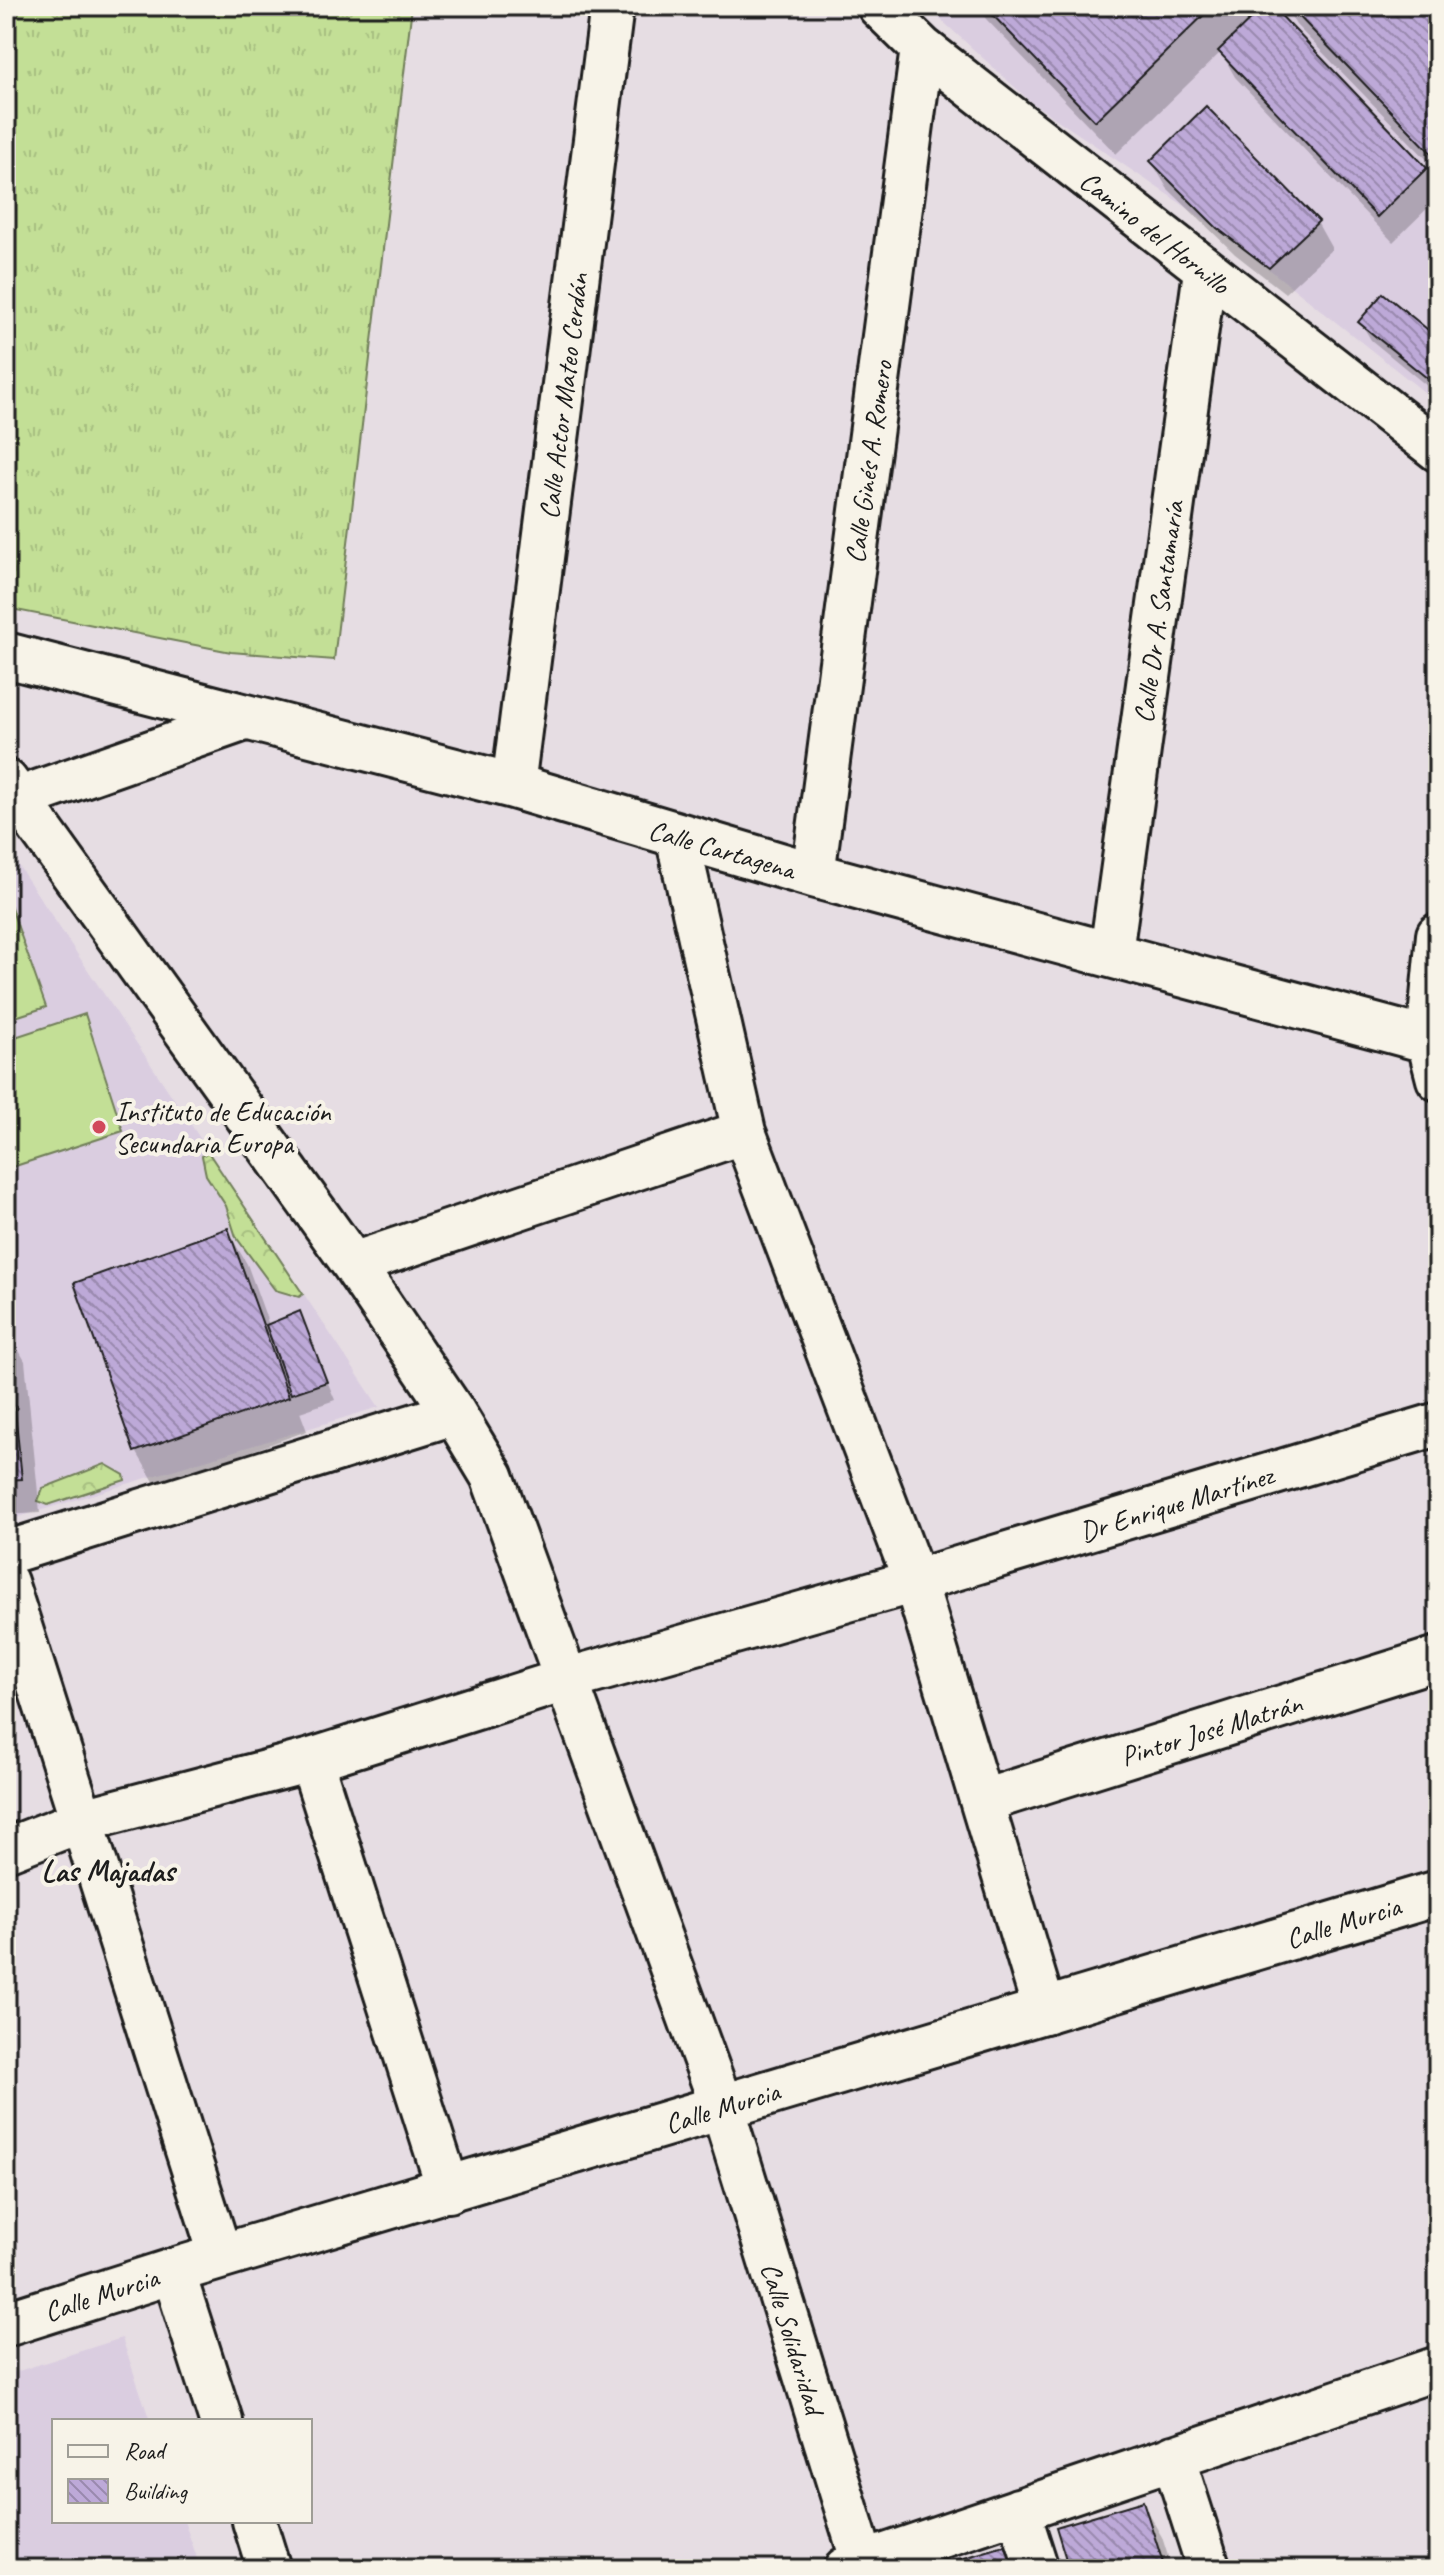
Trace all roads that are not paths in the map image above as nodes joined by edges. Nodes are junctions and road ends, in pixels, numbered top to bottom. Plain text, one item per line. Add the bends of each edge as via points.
1 (612, 6) edge
2 (879, 6) edge
3 (922, 48) junction
4 (1205, 271) junction
5 (1438, 450) edge
6 (6, 655) edge
7 (245, 719) junction
8 (513, 786) junction
9 (9, 794) edge
10 (677, 836) junction
11 (813, 875) junction
12 (1438, 935) edge
13 (1111, 953) junction
14 (1435, 1054) edge
15 (744, 1132) junction
16 (353, 1264) junction
17 (454, 1413) junction
18 (1438, 1424) edge
19 (6, 1553) edge
20 (915, 1581) junction
21 (6, 1582) edge
22 (1438, 1658) edge
23 (565, 1680) junction
24 (311, 1760) junction
25 (983, 1801) junction
26 (83, 1820) junction
27 (6, 1850) edge
28 (1438, 1893) edge
29 (1045, 2012) junction
30 (722, 2107) junction
31 (449, 2191) junction
32 (221, 2257) junction
33 (173, 2271) junction
34 (6, 2324) edge
35 (1438, 2368) edge
36 (220, 2419) edge
37 (1173, 2457) junction
38 (1018, 2510) junction
39 (255, 2523) edge
40 (858, 2567) edge
41 (269, 2569) edge
42 (1037, 2569) edge
43 (1209, 2569) edge

1 - 8 street, Calle Actor Mateo Cerdán
2 - 3 street, Camino del Hornillo
3 - 4 street, Camino del Hornillo
3 - 11 street, Calle Ginés A. Romero
4 - 5 street, Camino del Hornillo
4 - 13 street, Calle Dr A. Santamaría
6 - 7 street, Calle Cartagena
7 - 8 street, Calle Cartagena
7 - 9 street
8 - 10 street, Calle Cartagena
9 - 16 street, Calle Solidaridad
10 - 11 street, Calle Cartagena
10 - 15 street
11 - 13 street, Calle Cartagena
12 - 14 street
13 - 14 street, Calle Cartagena
15 - 16 street
15 - 20 street
16 - 17 street, Calle Solidaridad
17 - 19 street
17 - 23 street, Calle Solidaridad via 492,1476
18 - 20 street, Dr Enrique Martínez
20 - 23 street, Dr Enrique Martínez
20 - 25 street
21 - 26 street
22 - 25 street, Pintor José Matrán
23 - 24 street, Dr Enrique Martínez
23 - 30 street, Calle Solidaridad
24 - 26 street, Dr Enrique Martínez
24 - 31 street
25 - 29 street
26 - 27 street, Dr Enrique Martínez
26 - 32 street
28 - 29 street, Calle Murcia
29 - 30 street, Calle Murcia
30 - 31 street, Calle Murcia
30 - 40 street, Calle Solidaridad
31 - 32 street, Calle Murcia
32 - 33 street, Calle Murcia
33 - 34 street, Calle Murcia
33 - 36 street
35 - 37 street
37 - 38 street
37 - 43 street
38 - 40 street
38 - 42 street
39 - 41 street

